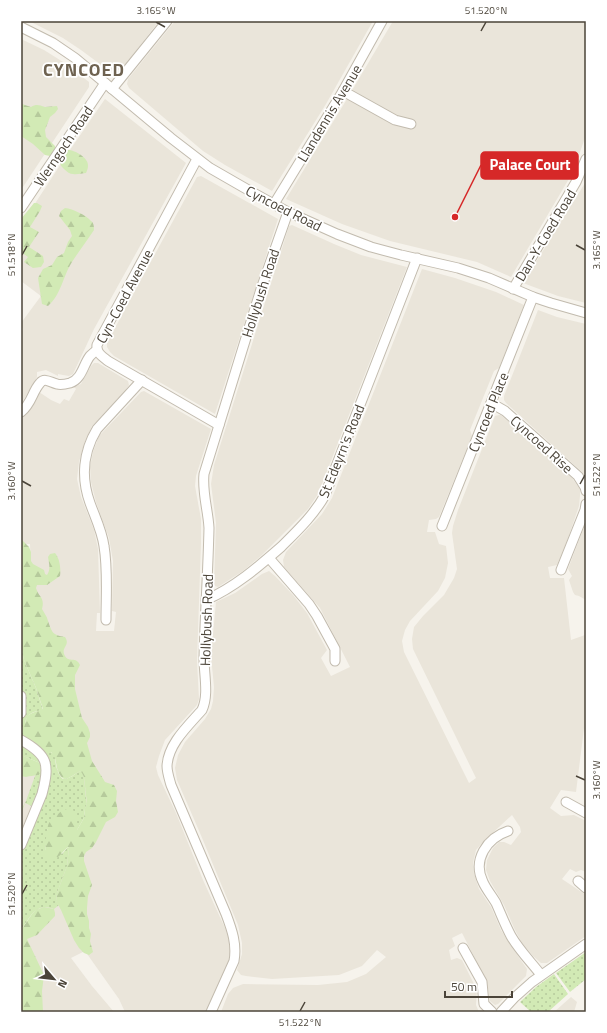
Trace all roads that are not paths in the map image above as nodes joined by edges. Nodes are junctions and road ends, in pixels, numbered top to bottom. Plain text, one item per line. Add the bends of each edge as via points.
1 (167, 21) edge
2 (382, 21) edge
3 (21, 27) edge
4 (109, 86) junction
5 (343, 91) junction
6 (411, 124) dead end
7 (197, 159) junction
8 (586, 159) edge
9 (583, 175) edge
10 (274, 204) junction
11 (21, 208) edge
12 (288, 212) junction
13 (417, 258) junction
14 (513, 289) junction
15 (533, 297) junction
16 (586, 313) edge
17 (97, 350) junction
18 (142, 380) junction
19 (491, 403) junction
20 (21, 412) edge
21 (219, 425) junction
22 (586, 491) edge
23 (586, 504) edge
24 (442, 526) dead end
25 (269, 558) junction
26 (561, 570) dead end
27 (206, 600) junction
28 (106, 620) dead end
29 (335, 661) dead end
30 (21, 696) edge
31 (21, 713) edge
32 (21, 740) edge
33 (566, 802) dead end
34 (586, 813) edge
35 (508, 831) dead end
36 (21, 845) edge
37 (578, 881) dead end
38 (586, 888) edge
39 (586, 944) edge
40 (463, 948) dead end
41 (541, 975) junction
42 (211, 1012) edge
43 (492, 1012) edge
44 (501, 1012) edge

1 - 4 street, Werngoch Road
2 - 5 street, Llandennis Avenue
3 - 4 street, Cyncoed Road via 64,50
4 - 7 street, Cyncoed Road
4 - 11 street, Werngoch Road
5 - 6 street via 395,120
5 - 10 street, Llandennis Avenue
7 - 10 street, Cyncoed Road
7 - 17 street, Cyn-Coed Avenue via 97,345
8 - 9 street, Dan-Y-Coed Road
9 - 14 street, Dan-Y-Coed Road via 576,182
10 - 12 street, Cyncoed Road
12 - 13 street, Cyncoed Road via 371,247
12 - 21 street, Hollybush Road
13 - 14 street, Cyncoed Road via 472,272
13 - 25 street, St Edeyrn's Road via 325,495 315,511
14 - 15 street, Cyncoed Road
15 - 16 street, Cyncoed Road
15 - 19 street, Cyncoed Place
17 - 18 street, Cyn-Coed Avenue via 102,356
17 - 20 street via 74,381 61,385 49,380 40,382 29,404
18 - 21 street, Cyn-Coed Avenue
18 - 28 street via 97,429 85,459 86,491 102,536 105,553
19 - 22 street, Cyncoed Rise via 505,411 578,476
19 - 24 street, Cyncoed Place
21 - 27 street, Hollybush Road via 203,480 209,528
23 - 26 street
25 - 27 street, St Edeyrn's Road via 237,583
25 - 29 street via 317,616 335,648
27 - 42 street, Hollybush Road via 204,704 202,710 176,741 167,767 171,785 234,936 234,961
30 - 31 street
32 - 36 street via 43,756 46,768 42,794
33 - 34 street
35 - 41 street via 488,844 483,852 480,862 482,881 517,945
37 - 38 street
39 - 41 street
40 - 43 street via 482,982 484,1004
41 - 44 street

